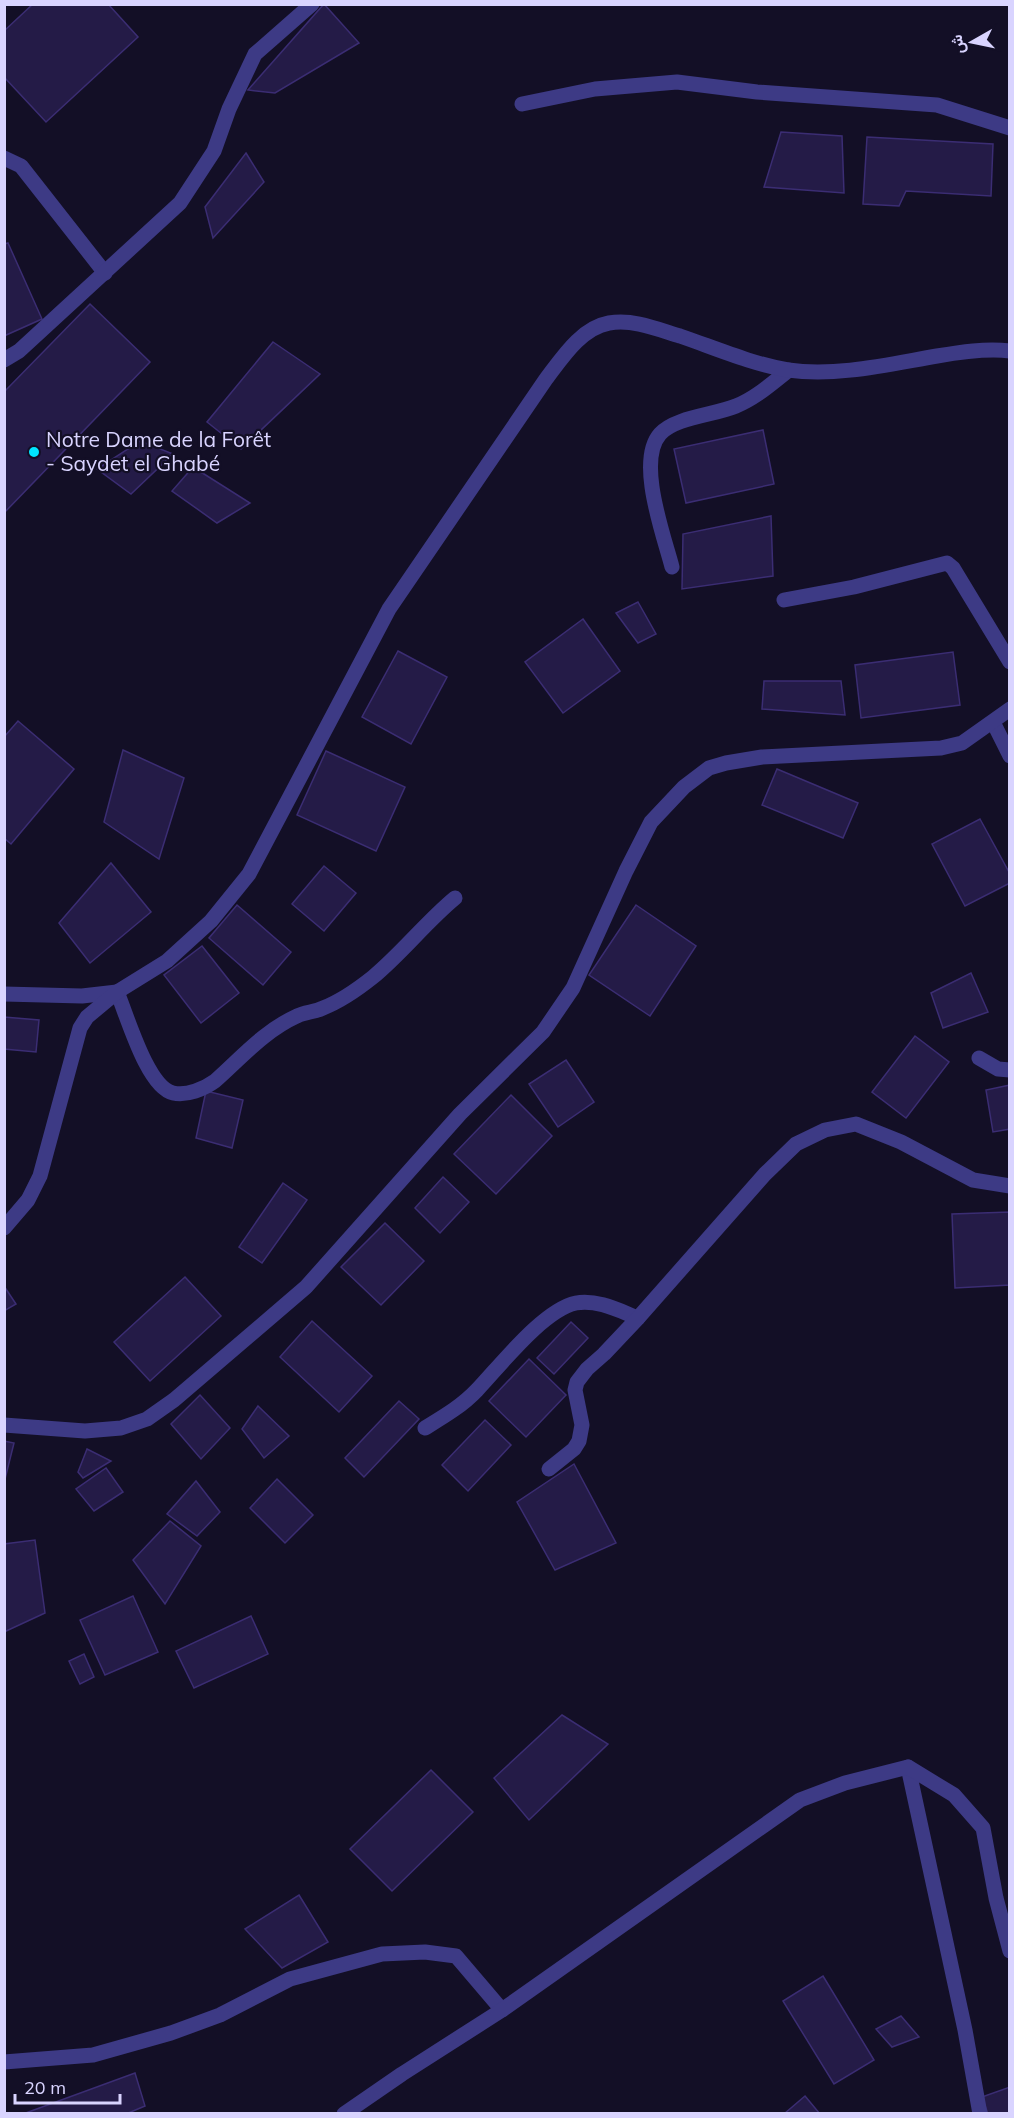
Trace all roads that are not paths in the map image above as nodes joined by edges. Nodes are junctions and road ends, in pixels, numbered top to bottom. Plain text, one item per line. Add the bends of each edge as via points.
1 (312, 4) edge
2 (522, 104) dead end
3 (1010, 128) edge
4 (4, 158) edge
5 (105, 273) junction
6 (1010, 351) edge
7 (4, 360) edge
8 (789, 370) junction
9 (672, 567) dead end
10 (784, 600) dead end
11 (1010, 662) edge
12 (1010, 709) edge
13 (993, 722) junction
14 (1010, 756) edge
15 (455, 898) dead end
16 (117, 992) junction
17 (4, 994) edge
18 (979, 1058) dead end
19 (1010, 1070) edge
20 (1010, 1186) edge
21 (4, 1228) edge
22 (638, 1318) junction
23 (4, 1425) edge
24 (425, 1428) dead end
25 (549, 1469) dead end
26 (908, 1767) junction
27 (1010, 1951) edge
28 (502, 2010) junction
29 (4, 2062) edge
30 (344, 2114) edge
31 (980, 2114) edge

1 - 5 street via 255,54 214,151 180,202
2 - 3 street via 595,89 677,82 938,105
4 - 5 street via 21,166
5 - 7 street
6 - 8 street via 956,353 835,371
8 - 9 street via 737,406 669,427 659,435 653,448 651,479
8 - 16 street via 645,325 608,323 588,332 546,379 389,609 249,874 211,921 167,961
10 - 11 street via 947,563
12 - 13 street
13 - 14 street
13 - 23 street via 962,743 941,748 762,757 709,768 651,822 573,988 543,1032 460,1114 306,1287 147,1419 121,1428 86,1431
15 - 16 street via 366,982 322,1009 297,1015 270,1032 209,1085 192,1092 173,1093 161,1087 150,1073
16 - 17 street via 82,996
16 - 21 street via 87,1017 80,1028 40,1176 28,1200
18 - 19 street via 998,1069
20 - 22 street via 973,1180 901,1142 856,1124 825,1130 796,1144 765,1174
22 - 24 street via 591,1303 562,1309 503,1359 476,1391
22 - 25 street via 577,1382 582,1425 579,1441
26 - 27 street via 954,1795 983,1828
26 - 28 street via 845,1783 800,1800
26 - 31 street
28 - 29 street via 456,1956 425,1952 382,1954 290,1979 220,2015 171,2033 93,2055
28 - 30 street

